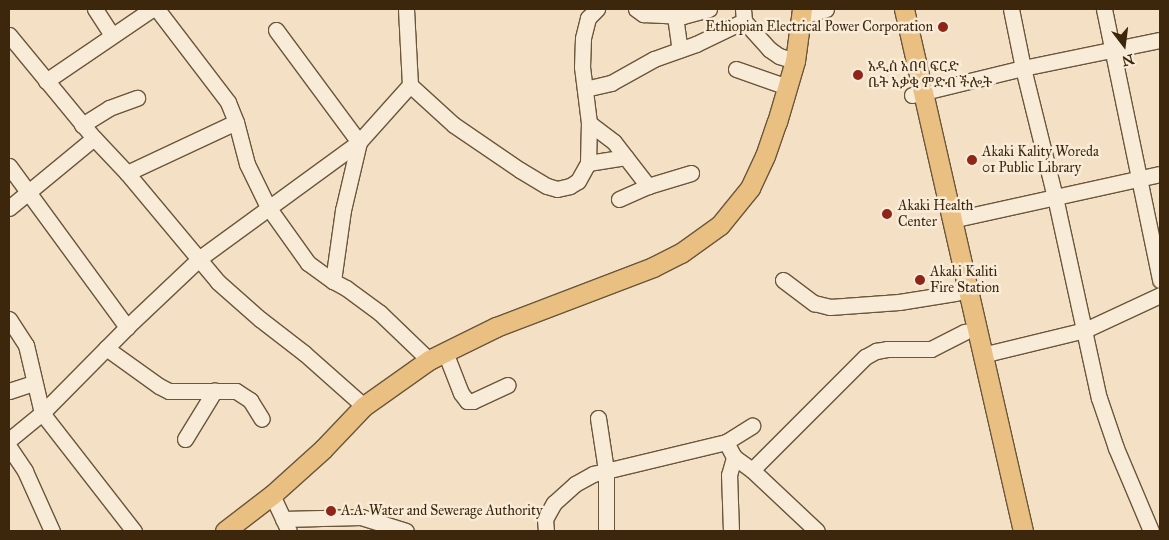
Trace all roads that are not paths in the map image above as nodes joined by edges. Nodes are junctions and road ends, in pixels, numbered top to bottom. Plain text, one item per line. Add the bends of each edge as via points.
1 (95, 9) edge
2 (152, 9) edge
3 (157, 9) edge
4 (406, 9) edge
5 (597, 9) edge
6 (636, 9) edge
7 (709, 9) edge
8 (826, 9) edge
9 (892, 9) edge
10 (904, 9) edge
11 (1011, 9) edge
12 (1104, 9) edge
13 (802, 12) edge
14 (743, 15) edge
15 (675, 16) junction
16 (276, 30) dead end
17 (9, 35) edge
18 (112, 35) junction
19 (1160, 40) edge
20 (680, 50) junction
21 (1113, 51) junction
22 (795, 61) junction
23 (1023, 68) junction
24 (736, 70) dead end
25 (46, 81) junction
26 (410, 85) junction
27 (787, 87) junction
28 (585, 89) junction
29 (918, 94) junction
30 (137, 98) dead end
31 (236, 122) junction
32 (589, 123) junction
33 (82, 125) junction
34 (94, 138) junction
35 (359, 142) junction
36 (626, 157) junction
37 (588, 163) junction
38 (9, 166) edge
39 (127, 173) junction
40 (691, 173) dead end
41 (1160, 174) edge
42 (1140, 179) junction
43 (648, 186) junction
44 (29, 192) junction
45 (1055, 197) junction
46 (619, 199) dead end
47 (268, 207) junction
48 (9, 208) edge
49 (951, 220) junction
50 (200, 258) junction
51 (783, 280) dead end
52 (1160, 280) edge
53 (332, 281) junction
54 (956, 293) junction
55 (1160, 295) edge
56 (9, 319) edge
57 (127, 327) junction
58 (1085, 330) junction
59 (965, 332) junction
60 (106, 348) junction
61 (445, 352) junction
62 (982, 354) junction
63 (428, 360) junction
64 (34, 384) junction
65 (507, 385) dead end
66 (215, 390) junction
67 (9, 391) edge
68 (364, 406) junction
69 (42, 413) junction
70 (598, 418) dead end
71 (262, 419) dead end
72 (752, 426) dead end
73 (185, 439) dead end
74 (9, 440) edge
75 (726, 442) junction
76 (9, 447) edge
77 (734, 457) junction
78 (606, 470) junction
79 (752, 470) junction
80 (272, 495) junction
81 (362, 524) edge
82 (286, 525) edge
83 (52, 531) edge
84 (134, 531) edge
85 (225, 531) edge
86 (406, 531) edge
87 (546, 531) edge
88 (606, 531) edge
89 (731, 531) edge
90 (818, 531) edge
91 (1010, 531) edge
92 (1022, 531) edge
93 (1151, 531) edge

1 - 18 street
2 - 18 street
3 - 31 street via 228,102
4 - 26 street
5 - 28 street via 585,26 582,67
6 - 15 street via 642,14
7 - 15 street
8 - 13 street
9 - 29 main road
10 - 29 main road
11 - 23 street
12 - 21 street
13 - 22 main road
14 - 20 street
14 - 22 street via 769,50
15 - 20 street
16 - 35 street
17 - 25 street
18 - 25 street
19 - 21 street
20 - 28 street via 654,59 611,83
21 - 23 street
21 - 42 street
22 - 27 main road
23 - 29 street
23 - 45 street
24 - 27 street
25 - 33 street
26 - 35 street
26 - 37 street via 454,125 547,186 570,186 584,174
27 - 61 main road via 774,131 750,188 720,225 681,253 653,267 496,327
28 - 32 street
29 - 49 main road
29 - 54 main road
30 - 33 street via 109,108
31 - 39 street
31 - 47 street via 247,164
32 - 36 street via 614,142
32 - 37 street
33 - 34 street
34 - 39 street
34 - 44 street
35 - 47 street
35 - 53 street via 343,210
36 - 37 street
36 - 43 street
38 - 44 street
39 - 50 street
40 - 43 street
41 - 42 street
42 - 45 street
42 - 52 street
43 - 46 street
44 - 48 street
44 - 57 street
45 - 49 street
45 - 58 street
47 - 50 street
47 - 53 street via 308,263
49 - 62 main road
50 - 57 street
50 - 68 street via 233,296
51 - 54 street via 814,303 830,307 899,302
53 - 63 street via 380,313
54 - 59 main road
55 - 58 street
56 - 64 street via 26,345
57 - 60 street
58 - 62 street
58 - 93 street via 1107,425
59 - 79 street via 931,349 876,351 866,357
59 - 91 main road
60 - 66 street via 168,391
60 - 69 street
61 - 63 main road
61 - 65 street via 461,394 468,401
62 - 92 main road
63 - 68 main road
64 - 67 street
64 - 69 street
66 - 71 street via 236,391 244,395
66 - 73 street
68 - 80 main road
69 - 74 street
69 - 84 street
70 - 78 street
72 - 75 street
75 - 77 street
75 - 78 street
76 - 83 street via 25,471
77 - 79 street
77 - 89 street via 729,475
78 - 87 street via 575,484 554,503 545,519
78 - 88 street
79 - 90 street
80 - 82 street
80 - 85 main road
81 - 82 street
81 - 86 street

